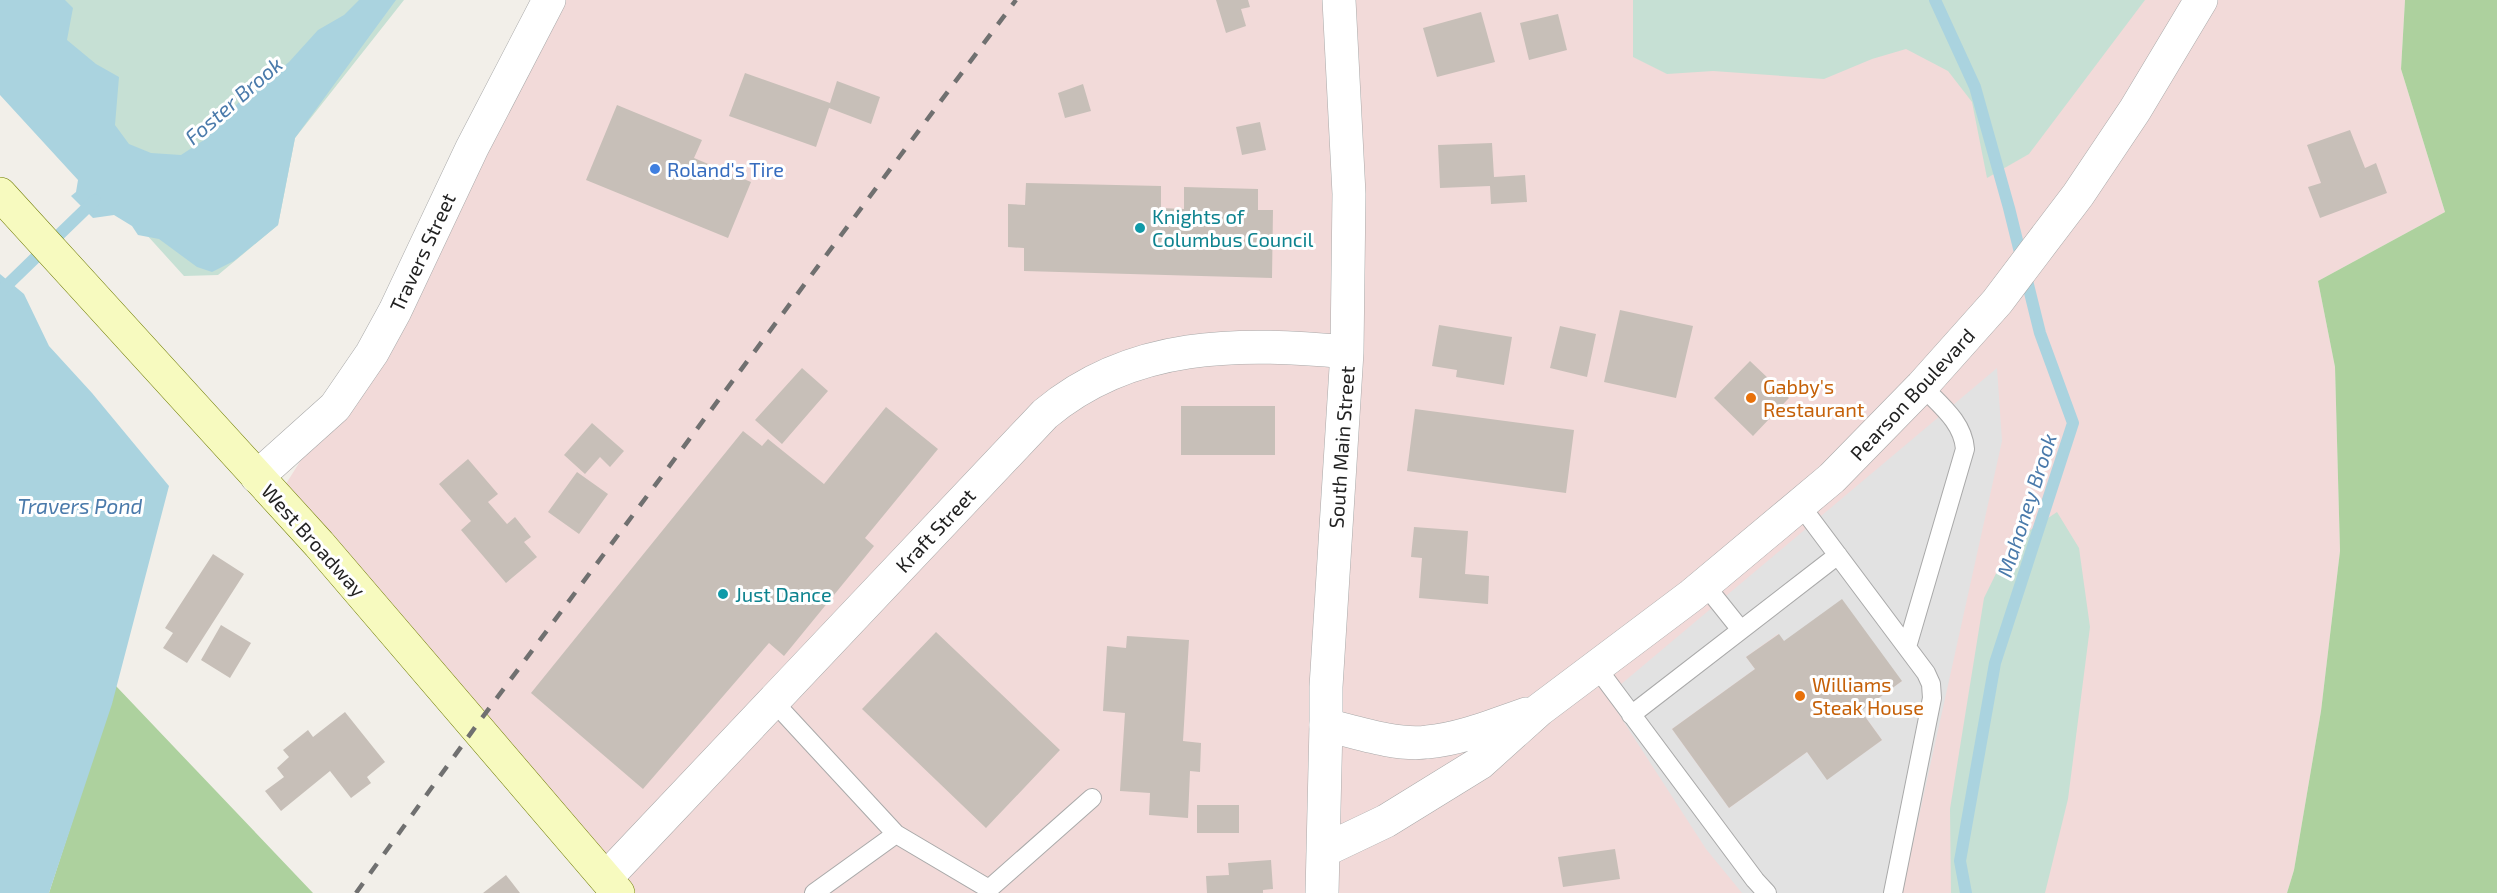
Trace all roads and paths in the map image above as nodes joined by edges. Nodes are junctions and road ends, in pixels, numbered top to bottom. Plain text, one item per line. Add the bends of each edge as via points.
1 (549, 0) edge
2 (1340, 0) edge
3 (2201, 0) edge
4 (10, 205) edge
5 (1347, 352) junction
6 (1922, 386) junction
7 (258, 477) junction
8 (1801, 506) junction
9 (1838, 555) junction
10 (1705, 585) junction
11 (1741, 630) junction
12 (1906, 647) junction
13 (1596, 668) junction
14 (773, 701) junction
15 (1539, 710) junction
16 (1631, 715) junction
17 (1326, 724) junction
18 (1092, 798) dead end
19 (896, 834) junction
20 (1323, 851) junction
21 (612, 885) edge
22 (814, 893) edge
23 (1322, 893) edge
24 (1767, 893) edge
25 (1893, 893) edge

1 - 7 street, Travers Street via 372,353 335,407
2 - 5 street, South Main Street via 1348,194
3 - 6 street, Pearson Boulevard via 2078,195 1996,302
4 - 7 main road, West Broadway
5 - 14 street, Kraft Street via 1282,346 1195,350 1137,363 1069,394 1045,414
5 - 17 street, South Main Street
6 - 8 street, Pearson Boulevard
6 - 12 lane via 1959,425 1965,449
7 - 21 main road, West Broadway
8 - 9 lane
8 - 10 street, Pearson Boulevard
9 - 11 lane
9 - 12 lane
10 - 11 lane
10 - 13 street, Pearson Boulevard
11 - 16 lane
12 - 25 lane via 1926,673 1932,698
13 - 15 street, Pearson Boulevard
13 - 16 lane
14 - 19 lane
14 - 21 street, Kraft Street
15 - 17 street, Pearson Boulevard via 1425,743 1376,738
15 - 20 street, Pearson Boulevard via 1480,763 1386,821
16 - 24 lane
17 - 20 street, South Main Street
18 - 19 lane via 989,890
19 - 22 lane
20 - 23 street, South Main Street

